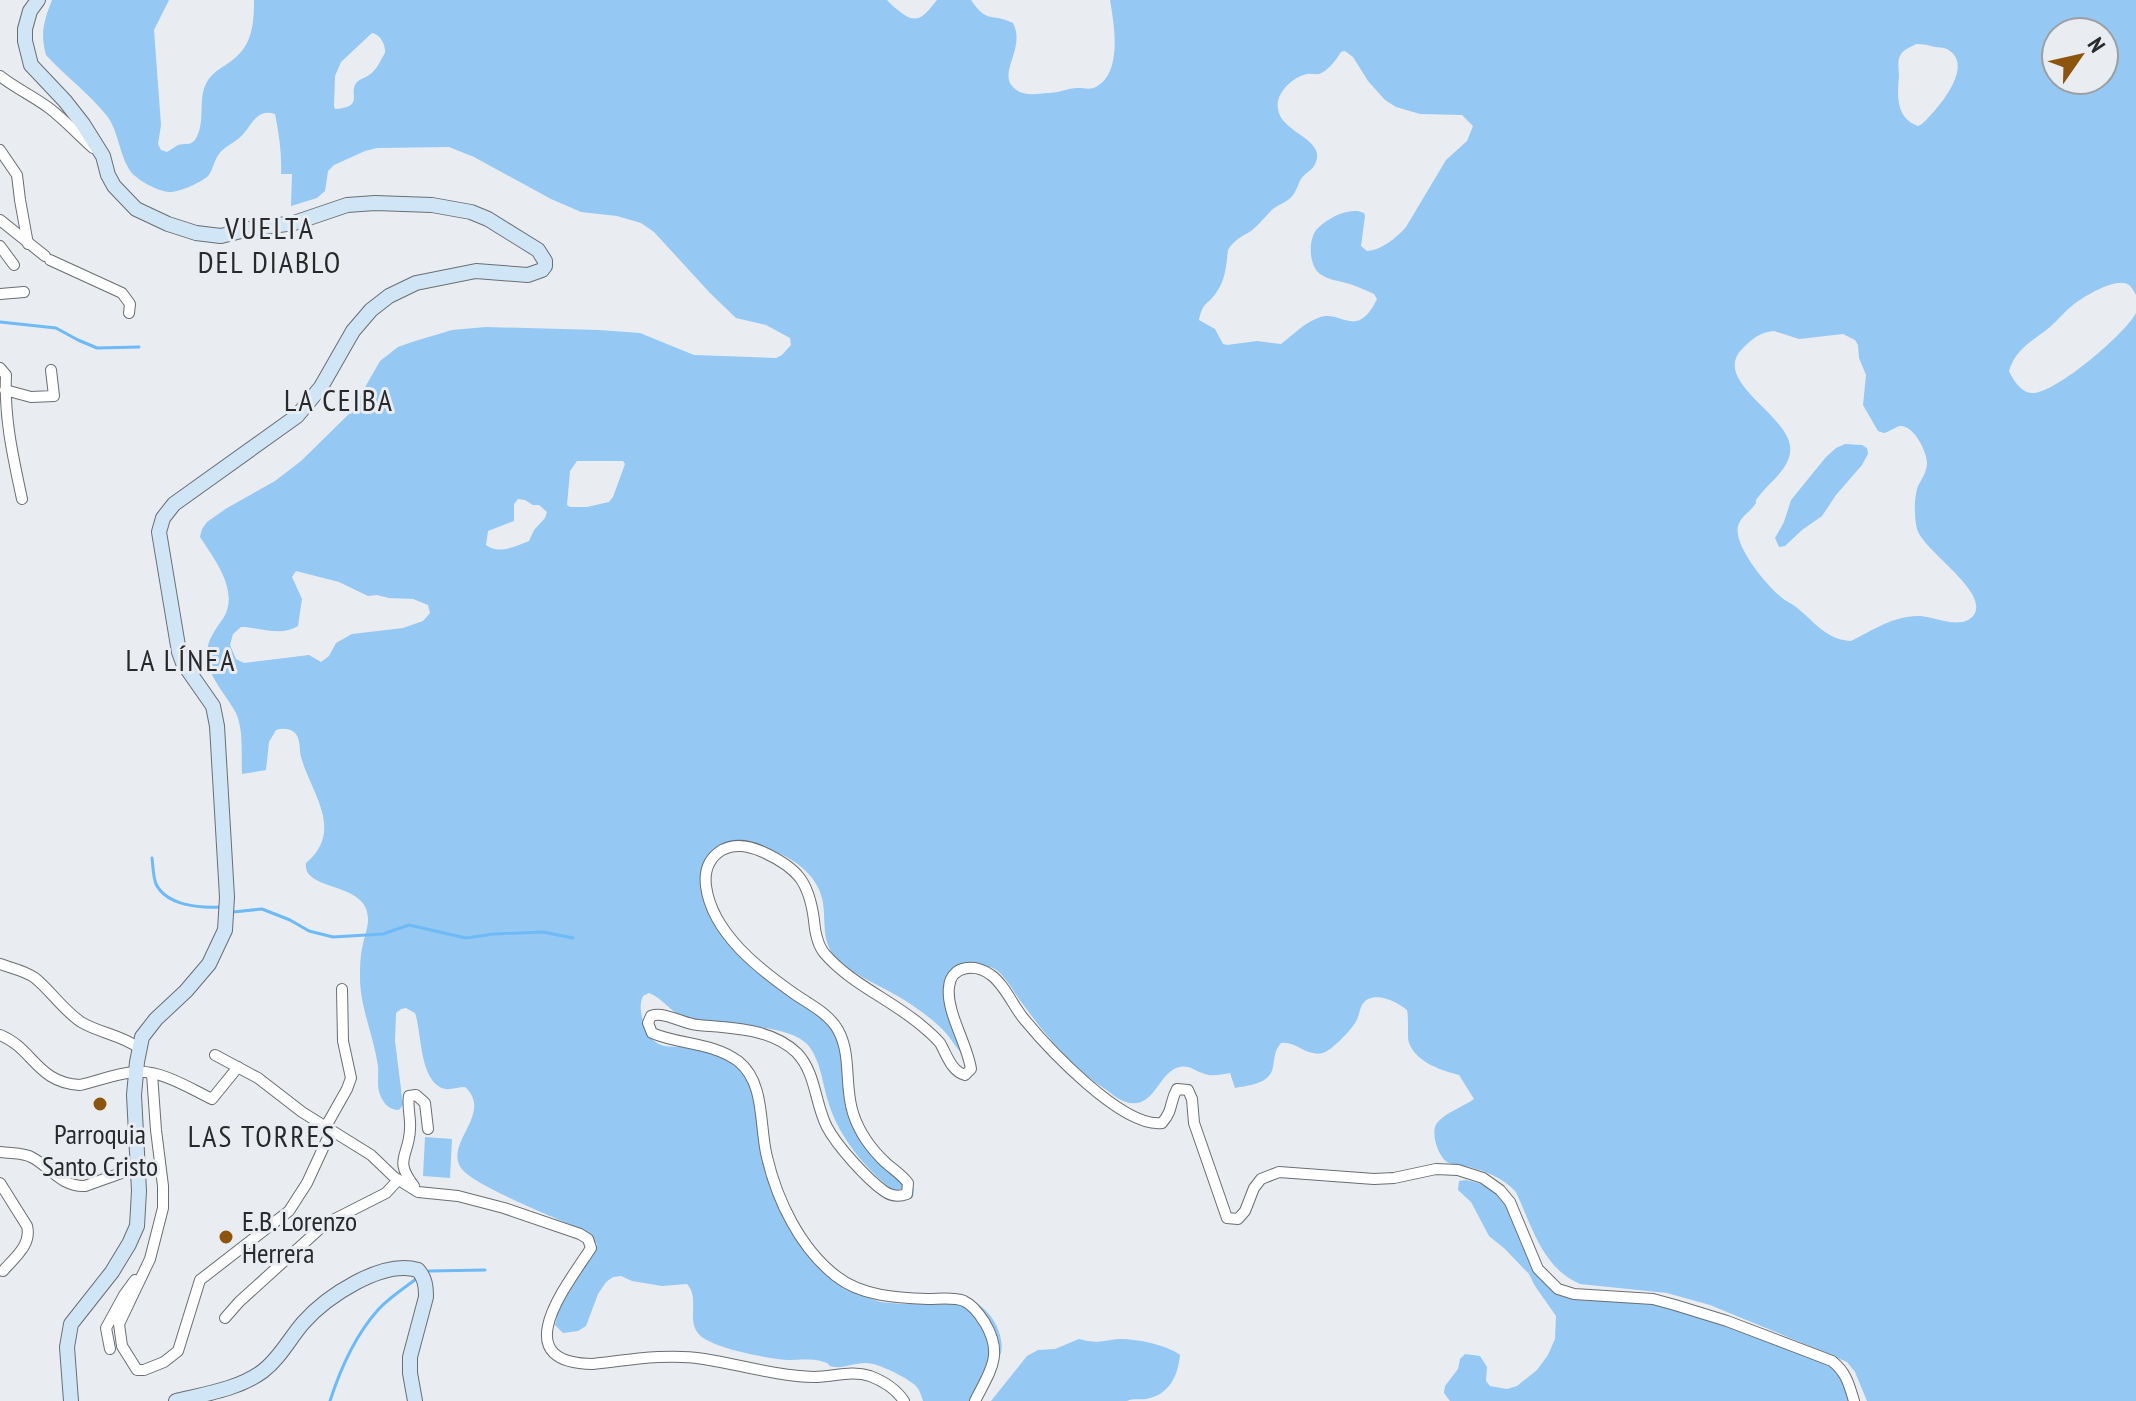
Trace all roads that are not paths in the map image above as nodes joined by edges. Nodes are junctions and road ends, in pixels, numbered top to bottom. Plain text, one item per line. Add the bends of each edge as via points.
1 (38, 0) edge
2 (0, 76) edge
3 (0, 150) edge
4 (103, 156) junction
5 (0, 220) edge
6 (28, 244) junction
7 (0, 246) edge
8 (14, 265) dead end
9 (24, 292) dead end
10 (0, 294) edge
11 (129, 313) dead end
12 (0, 368) edge
13 (51, 370) dead end
14 (5, 390) junction
15 (22, 499) dead end
16 (0, 964) edge
17 (342, 989) dead end
18 (0, 1035) edge
19 (139, 1048) junction
20 (215, 1055) dead end
21 (238, 1067) junction
22 (136, 1072) junction
23 (152, 1074) junction
24 (328, 1129) junction
25 (428, 1129) dead end
26 (0, 1152) edge
27 (138, 1167) junction
28 (398, 1180) junction
29 (0, 1183) edge
30 (418, 1192) junction
31 (150, 1259) junction
32 (3, 1271) dead end
33 (225, 1318) dead end
34 (110, 1349) dead end
35 (71, 1401) edge
36 (176, 1401) edge
37 (415, 1401) edge
38 (904, 1401) edge
39 (975, 1401) edge
40 (1854, 1401) edge

1 - 4 main road via 26,18 31,65 65,101
2 - 4 street via 47,106
3 - 6 street via 19,180
4 - 19 main road via 114,186 136,209 196,233 232,235 361,203 432,205 480,215 538,250 545,261 542,270 528,275 476,271 416,283 389,296 353,331 321,387 297,416 185,495 163,518 159,532 176,640 183,663 213,706 217,726 227,920 209,964 148,1028
5 - 6 street
6 - 11 street via 122,293
7 - 8 street
9 - 10 street
12 - 14 street via 6,375
13 - 14 street via 54,396
14 - 15 street via 9,442
16 - 19 street via 36,979 80,1021
17 - 24 street via 343,1041 351,1078
18 - 22 street via 39,1069 71,1085
19 - 22 main road
20 - 21 street
21 - 23 street via 212,1099
21 - 24 street
22 - 23 street
22 - 27 main road
23 - 31 street via 163,1195
24 - 28 street via 371,1155
24 - 31 street via 310,1178 289,1211 200,1280 174,1356 137,1370 122,1346 119,1324
25 - 30 street via 425,1103 411,1095 403,1164
26 - 27 street via 33,1158 77,1186
27 - 35 main road via 134,1235 75,1317 68,1335
28 - 30 street
28 - 33 street via 386,1193 325,1224
29 - 32 street via 29,1234
30 - 38 street via 504,1208 588,1239 591,1248 547,1323 549,1347 566,1360 593,1364 702,1358 816,1377 855,1373 882,1381
31 - 34 street via 106,1328
36 - 37 main road via 248,1380 274,1361 322,1305 356,1282 401,1268 418,1270 426,1288 410,1357
39 - 40 street via 993,1365 995,1348 980,1315 966,1302 875,1293 837,1277 807,1246 777,1191 758,1096 742,1065 708,1046 652,1033 648,1023 657,1014 692,1025 751,1030 780,1041 803,1061 839,1144 886,1193 907,1194 908,1183 874,1150 852,1111 846,1055 831,1020 765,974 715,914 706,869 714,855 728,847 755,848 792,869 808,891 825,954 848,976 921,1025 960,1074 971,1069 949,988 957,972 976,967 993,976 1070,1069 1130,1115 1162,1123 1171,1113 1177,1089 1188,1090 1227,1218 1238,1219 1261,1179 1279,1172 1374,1179 1458,1170 1500,1190 1538,1269 1558,1289 1653,1299 1727,1321 1832,1361 1846,1375

